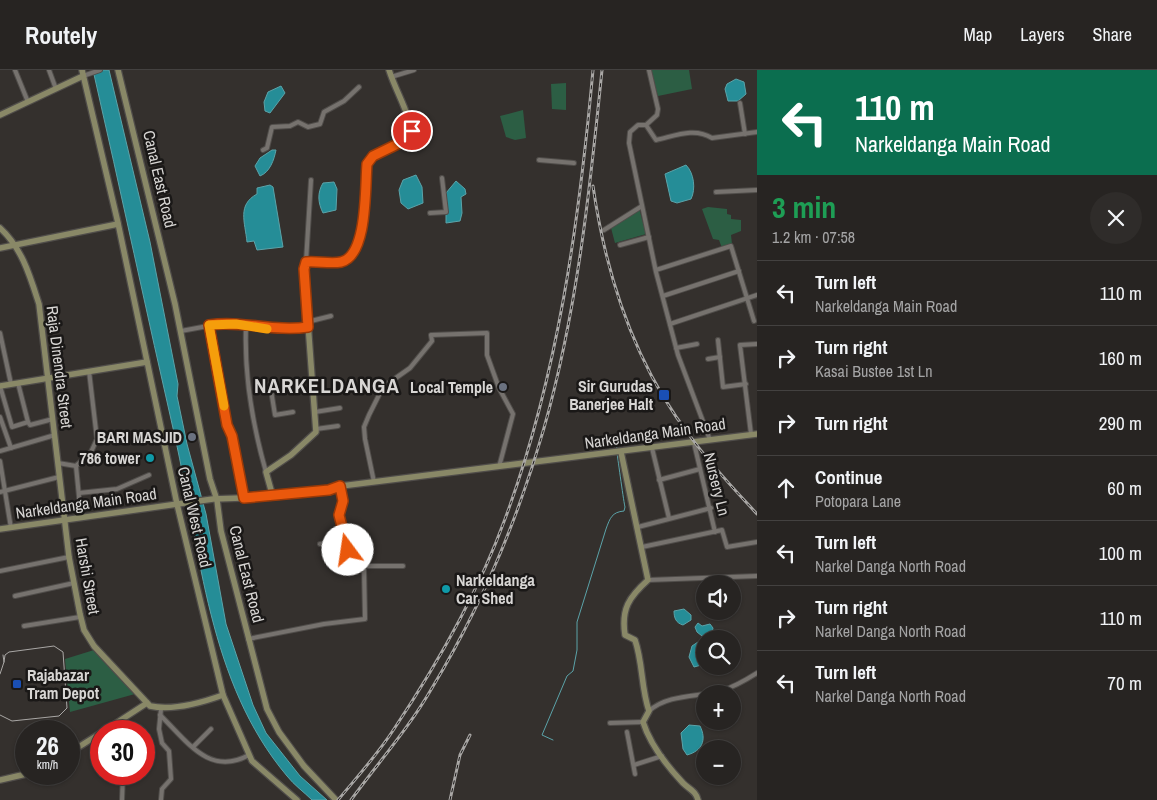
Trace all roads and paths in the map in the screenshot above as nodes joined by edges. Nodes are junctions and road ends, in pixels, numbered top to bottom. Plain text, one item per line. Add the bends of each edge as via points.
1 (15, 70) edge
2 (48, 70) edge
3 (100, 70) edge
4 (118, 70) edge
5 (389, 70) edge
6 (414, 70) edge
7 (649, 70) edge
8 (84, 73) edge
9 (391, 78) junction
10 (358, 87) dead end
11 (56, 89) junction
12 (28, 102) junction
13 (740, 103) dead end
14 (0, 115) edge
15 (646, 125) junction
16 (756, 133) edge
17 (745, 134) junction
18 (263, 150) dead end
19 (538, 160) dead end
20 (574, 163) dead end
21 (442, 178) dead end
22 (311, 180) dead end
23 (757, 190) edge
24 (716, 192) dead end
25 (642, 206) junction
26 (430, 213) dead end
27 (118, 224) junction
28 (0, 228) edge
29 (604, 230) dead end
30 (649, 237) junction
31 (620, 245) dead end
32 (16, 246) junction
33 (0, 248) edge
34 (306, 262) junction
35 (656, 270) junction
36 (739, 271) junction
37 (757, 294) edge
38 (663, 296) junction
39 (746, 297) junction
40 (331, 316) dead end
41 (754, 319) edge
42 (307, 324) junction
43 (670, 324) junction
44 (209, 325) junction
45 (246, 326) junction
46 (181, 331) junction
47 (0, 333) edge
48 (718, 340) dead end
49 (697, 344) dead end
50 (757, 344) edge
51 (676, 348) junction
52 (720, 358) junction
53 (708, 359) dead end
54 (147, 362) junction
55 (89, 371) junction
56 (48, 378) junction
57 (18, 383) junction
58 (10, 384) junction
59 (270, 384) dead end
60 (746, 384) junction
61 (0, 386) edge
62 (340, 408) dead end
63 (293, 412) dead end
64 (315, 412) junction
65 (0, 417) edge
66 (53, 419) junction
67 (28, 422) junction
68 (2, 425) edge
69 (338, 426) dead end
70 (316, 429) junction
71 (754, 434) edge
72 (55, 435) junction
73 (710, 440) junction
74 (694, 442) junction
75 (10, 448) junction
76 (652, 448) junction
77 (0, 451) edge
78 (621, 452) junction
79 (0, 461) edge
80 (58, 463) junction
81 (76, 466) junction
82 (498, 468) junction
83 (700, 469) junction
84 (266, 472) junction
85 (149, 475) dead end
86 (59, 477) junction
87 (659, 480) junction
88 (374, 482) junction
89 (340, 486) junction
90 (6, 490) junction
91 (271, 490) dead end
92 (0, 492) edge
93 (79, 493) junction
94 (244, 498) junction
95 (215, 500) junction
96 (180, 504) junction
97 (711, 508) junction
98 (81, 517) junction
99 (669, 518) junction
100 (64, 520) junction
101 (638, 527) junction
102 (12, 528) junction
103 (0, 529) edge
104 (715, 532) junction
105 (344, 540) junction
106 (757, 542) edge
107 (320, 544) dead end
108 (642, 547) junction
109 (69, 557) junction
110 (364, 566) junction
111 (402, 566) dead end
112 (0, 571) edge
113 (757, 576) edge
114 (648, 580) junction
115 (74, 583) junction
116 (15, 596) dead end
117 (80, 617) junction
118 (24, 626) dead end
119 (248, 639) junction
120 (757, 673) edge
121 (223, 695) junction
122 (147, 703) junction
123 (649, 711) junction
124 (160, 712) junction
125 (122, 720) edge
126 (644, 722) junction
127 (610, 723) dead end
128 (211, 729) dead end
129 (627, 732) dead end
130 (194, 747) junction
131 (249, 755) junction
132 (662, 756) junction
133 (634, 765) junction
134 (635, 774) dead end
135 (15, 777) edge
136 (0, 780) edge
137 (123, 785) edge
138 (122, 800) edge
139 (161, 800) edge
140 (297, 800) edge
141 (336, 800) edge
142 (698, 800) edge

1 - 12 street
2 - 11 street
3 - 8 street
4 - 46 main road, Canal East Road
5 - 9 main road
6 - 9 street
7 - 15 street via 658,109 657,115
8 - 11 main road
8 - 27 main road, Canal West Road
9 - 34 main road via 414,136 373,156 367,164 360,240 350,257 338,262
10 - 18 street via 344,101 324,112 320,124 308,128 298,122 272,127 267,148
11 - 12 main road
12 - 14 main road
13 - 17 street
15 - 17 street via 656,140 691,132 703,132 712,138
15 - 25 street via 634,127 629,137
16 - 17 street
19 - 20 street
21 - 26 street via 446,212
22 - 34 street
23 - 24 street
25 - 29 street
25 - 30 street
27 - 32 main road
27 - 54 main road, Canal West Road
28 - 32 main road, Raja Dinendra Street
30 - 31 street
30 - 35 street
32 - 33 main road
32 - 56 main road, Raja Dinendra Street via 28,268 39,304
34 - 42 main road
35 - 36 street via 731,246
35 - 38 street
36 - 38 street
36 - 39 street
37 - 39 street
38 - 43 street
39 - 41 street
39 - 43 street
40 - 42 street
42 - 45 street via 276,330
42 - 64 main road
43 - 51 street
44 - 45 street
44 - 46 street
44 - 94 street
45 - 84 street via 247,387
46 - 95 main road, Canal East Road
47 - 58 street
48 - 52 street
49 - 51 street
50 - 60 street via 740,345
51 - 73 street
52 - 53 street
52 - 60 street via 723,387
54 - 55 main road
54 - 96 main road, Canal West Road
55 - 56 main road
55 - 81 street via 97,439 91,452
56 - 57 main road
56 - 66 main road, Raja Dinendra Street
57 - 58 main road
57 - 67 street
58 - 61 main road
59 - 63 street via 275,415
60 - 71 street
61 - 67 street via 12,427
62 - 64 street
64 - 70 main road
65 - 68 street
66 - 67 street via 30,425
66 - 72 main road, Raja Dinendra Street
68 - 75 street
69 - 70 street
70 - 84 main road via 291,455
71 - 73 main road, Narkeldanga Main Road
72 - 75 street
72 - 80 main road, Raja Dinendra Street
73 - 74 main road, Narkeldanga Main Road
74 - 76 main road, Narkeldanga Main Road
74 - 83 street, Nursery Ln
75 - 77 street
76 - 78 main road, Narkeldanga Main Road
76 - 87 street
78 - 82 main road, Narkeldanga Main Road
78 - 101 main road
79 - 90 street
80 - 81 street
80 - 86 main road, Raja Dinendra Street
81 - 93 street
82 - 88 main road
82 - 88 street via 514,414 487,355 487,333 431,335 432,341 410,368 383,387 364,427
83 - 87 street
83 - 97 street, Nursery Ln
84 - 91 main road
85 - 93 street via 117,489
86 - 90 street
86 - 100 main road, Raja Dinendra Street
87 - 99 street
88 - 89 main road
89 - 94 main road via 329,490
89 - 105 street via 343,501 339,515
90 - 92 street
90 - 102 street
93 - 98 street
94 - 95 main road
95 - 96 main road, Narkeldanga Main Road
95 - 119 main road, Canal East Road
96 - 98 main road, Narkeldanga Main Road
96 - 121 main road, Canal West Road
97 - 99 street
97 - 104 street, Nursery Ln
98 - 100 main road, Narkeldanga Main Road
99 - 101 street
100 - 102 main road, Narkeldanga Main Road
100 - 109 main road, Harshi Street
101 - 108 main road
102 - 103 main road, Narkeldanga Main Road
104 - 106 street via 722,530 727,547
104 - 108 street
105 - 107 street
105 - 110 street via 350,561
108 - 114 main road
109 - 112 street
109 - 115 main road, Harshi Street
110 - 111 street
110 - 119 street via 365,619
113 - 114 street
114 - 123 main road via 626,603 623,623 626,635 635,640 638,648
115 - 116 street
115 - 117 main road, Harshi Street
117 - 118 street
117 - 122 main road, Harshi Street via 94,646
119 - 141 main road, Canal East Road via 268,713 304,766
120 - 123 street via 721,691 699,693 663,703
121 - 124 main road
121 - 131 main road, Canal West Road
122 - 124 main road
122 - 125 main road
123 - 126 main road
124 - 130 street
124 - 139 street via 158,722 162,741 168,749 172,766 171,779 161,791
126 - 127 street
126 - 132 main road
128 - 130 street
129 - 133 street
130 - 131 street via 211,761 236,762
131 - 140 main road, Canal West Road via 267,776
132 - 133 street
132 - 142 main road
133 - 134 street
135 - 136 main road
137 - 138 street

